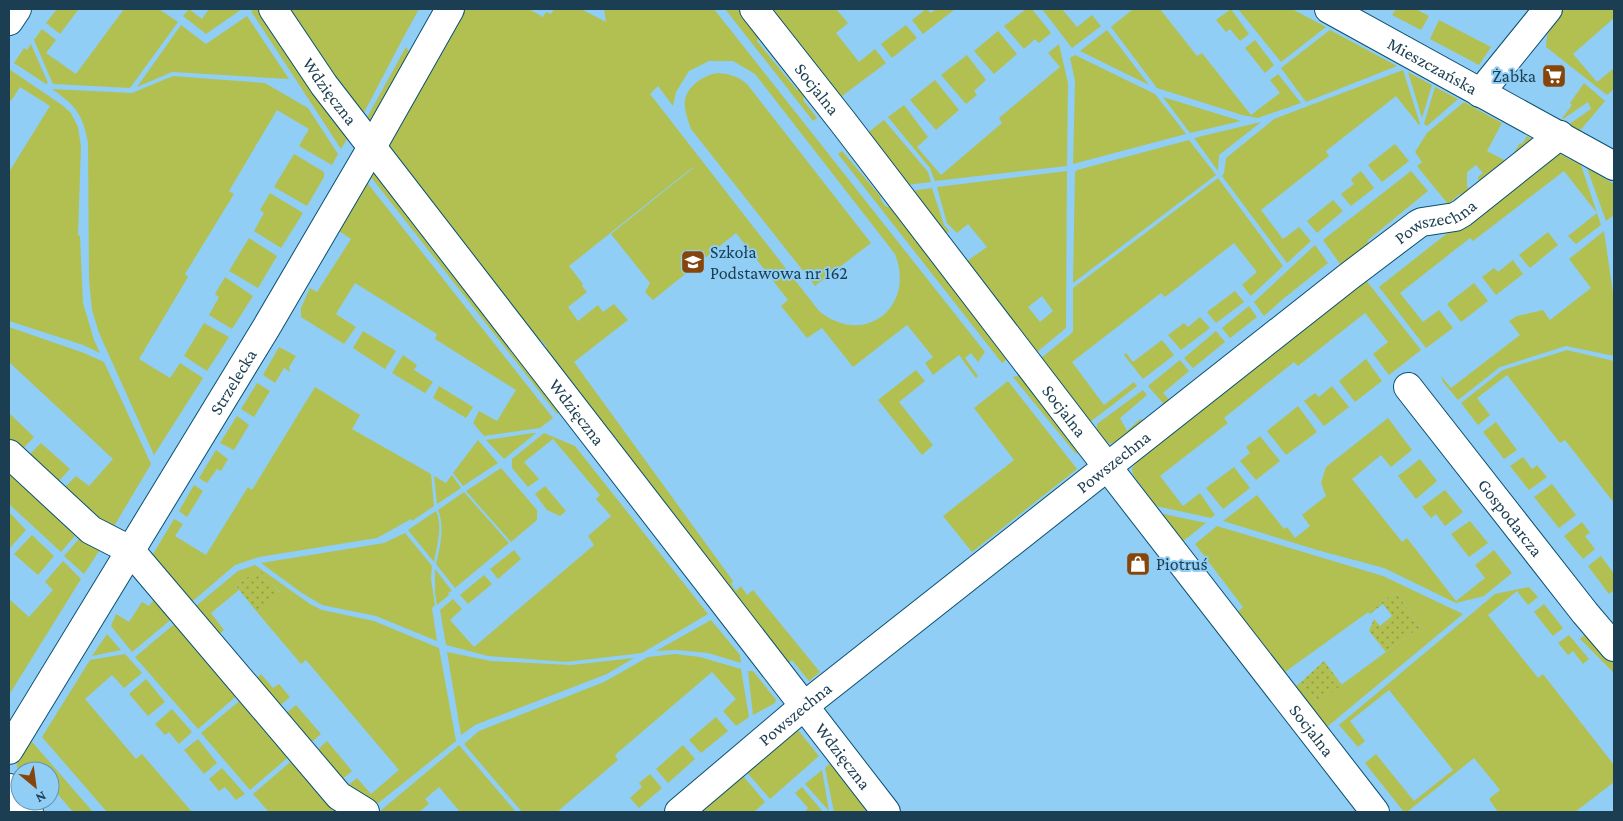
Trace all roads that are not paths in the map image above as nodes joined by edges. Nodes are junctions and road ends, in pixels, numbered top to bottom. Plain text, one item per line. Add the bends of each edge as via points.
1 (17, 9) edge
2 (273, 9) edge
3 (450, 9) edge
4 (754, 9) edge
5 (1329, 9) edge
6 (1548, 9) edge
7 (9, 21) edge
8 (1480, 93) junction
9 (1560, 135) junction
10 (372, 147) junction
11 (1614, 166) edge
12 (1408, 387) dead end
13 (9, 454) edge
14 (1106, 466) junction
15 (130, 550) junction
16 (1614, 648) edge
17 (804, 706) junction
18 (9, 750) edge
19 (9, 788) edge
20 (29, 812) edge
21 (364, 812) edge
22 (679, 812) edge
23 (886, 812) edge
24 (1375, 812) edge

1 - 7 street
2 - 10 street, Wdzięczna via 324,85
3 - 10 street, Strzelecka
4 - 14 street, Socjalna
5 - 8 street, Mieszczańska
6 - 8 street
8 - 9 street, Mieszczańska
9 - 11 street, Mieszczańska
9 - 14 street, Powszechna via 1462,213 1418,224
10 - 15 street, Strzelecka
10 - 17 street, Wdzięczna
12 - 16 street, Gospodarcza
13 - 15 street via 91,530
14 - 17 street, Powszechna
14 - 24 street, Socjalna
15 - 18 street, Strzelecka
15 - 21 street via 339,796
17 - 22 street, Powszechna
17 - 23 street, Wdzięczna
19 - 20 street

